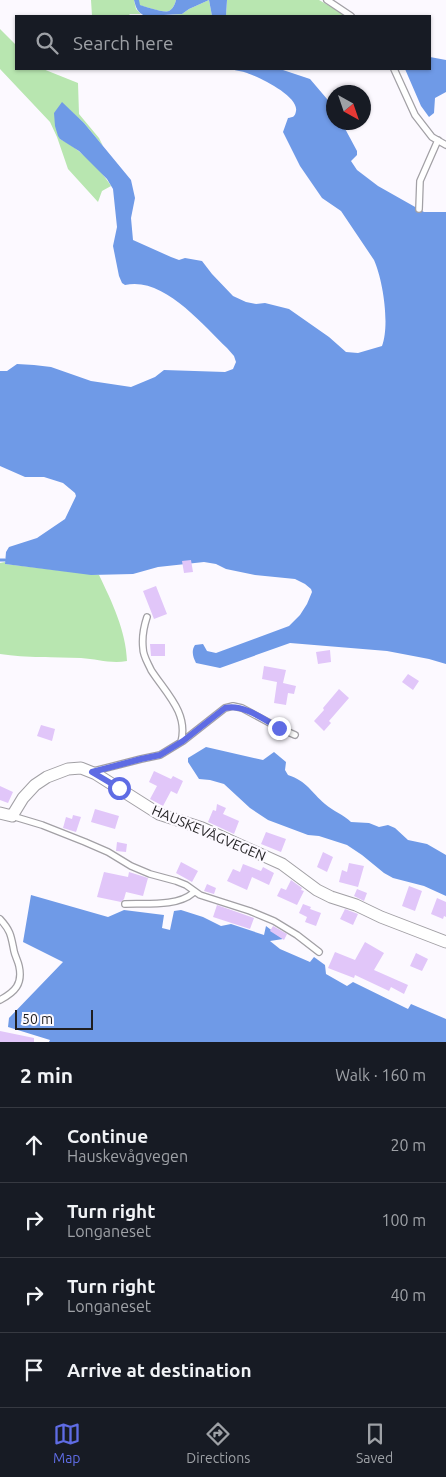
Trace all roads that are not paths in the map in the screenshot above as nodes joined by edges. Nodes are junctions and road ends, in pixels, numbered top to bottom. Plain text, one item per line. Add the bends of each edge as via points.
1 (327, 0) edge
2 (350, 15) edge
3 (394, 70) edge
4 (438, 140) junction
5 (446, 145) edge
6 (419, 209) dead end
7 (147, 617) dead end
8 (294, 735) dead end
9 (181, 742) junction
10 (92, 772) junction
11 (0, 813) edge
12 (12, 816) junction
13 (193, 890) junction
14 (125, 904) dead end
15 (0, 920) edge
16 (446, 942) edge
17 (319, 952) dead end
18 (0, 1000) edge

1 - 2 lane
3 - 4 lane via 416,115
4 - 5 lane
4 - 6 lane via 420,181
7 - 9 lane via 143,648 146,660 180,715 184,725
8 - 9 lane via 233,706 225,708
9 - 10 lane via 160,755
10 - 12 street, HAUSKEVÅGVEGEN via 81,768 68,769 47,777 34,785
10 - 16 street, HAUSKEVÅGVEGEN via 159,814 202,828 282,864 331,897
11 - 12 street
12 - 13 lane via 85,842 131,866 176,880
13 - 14 lane via 179,902
13 - 17 lane via 200,896 274,922
15 - 18 lane via 8,927 14,942 21,977 16,990

